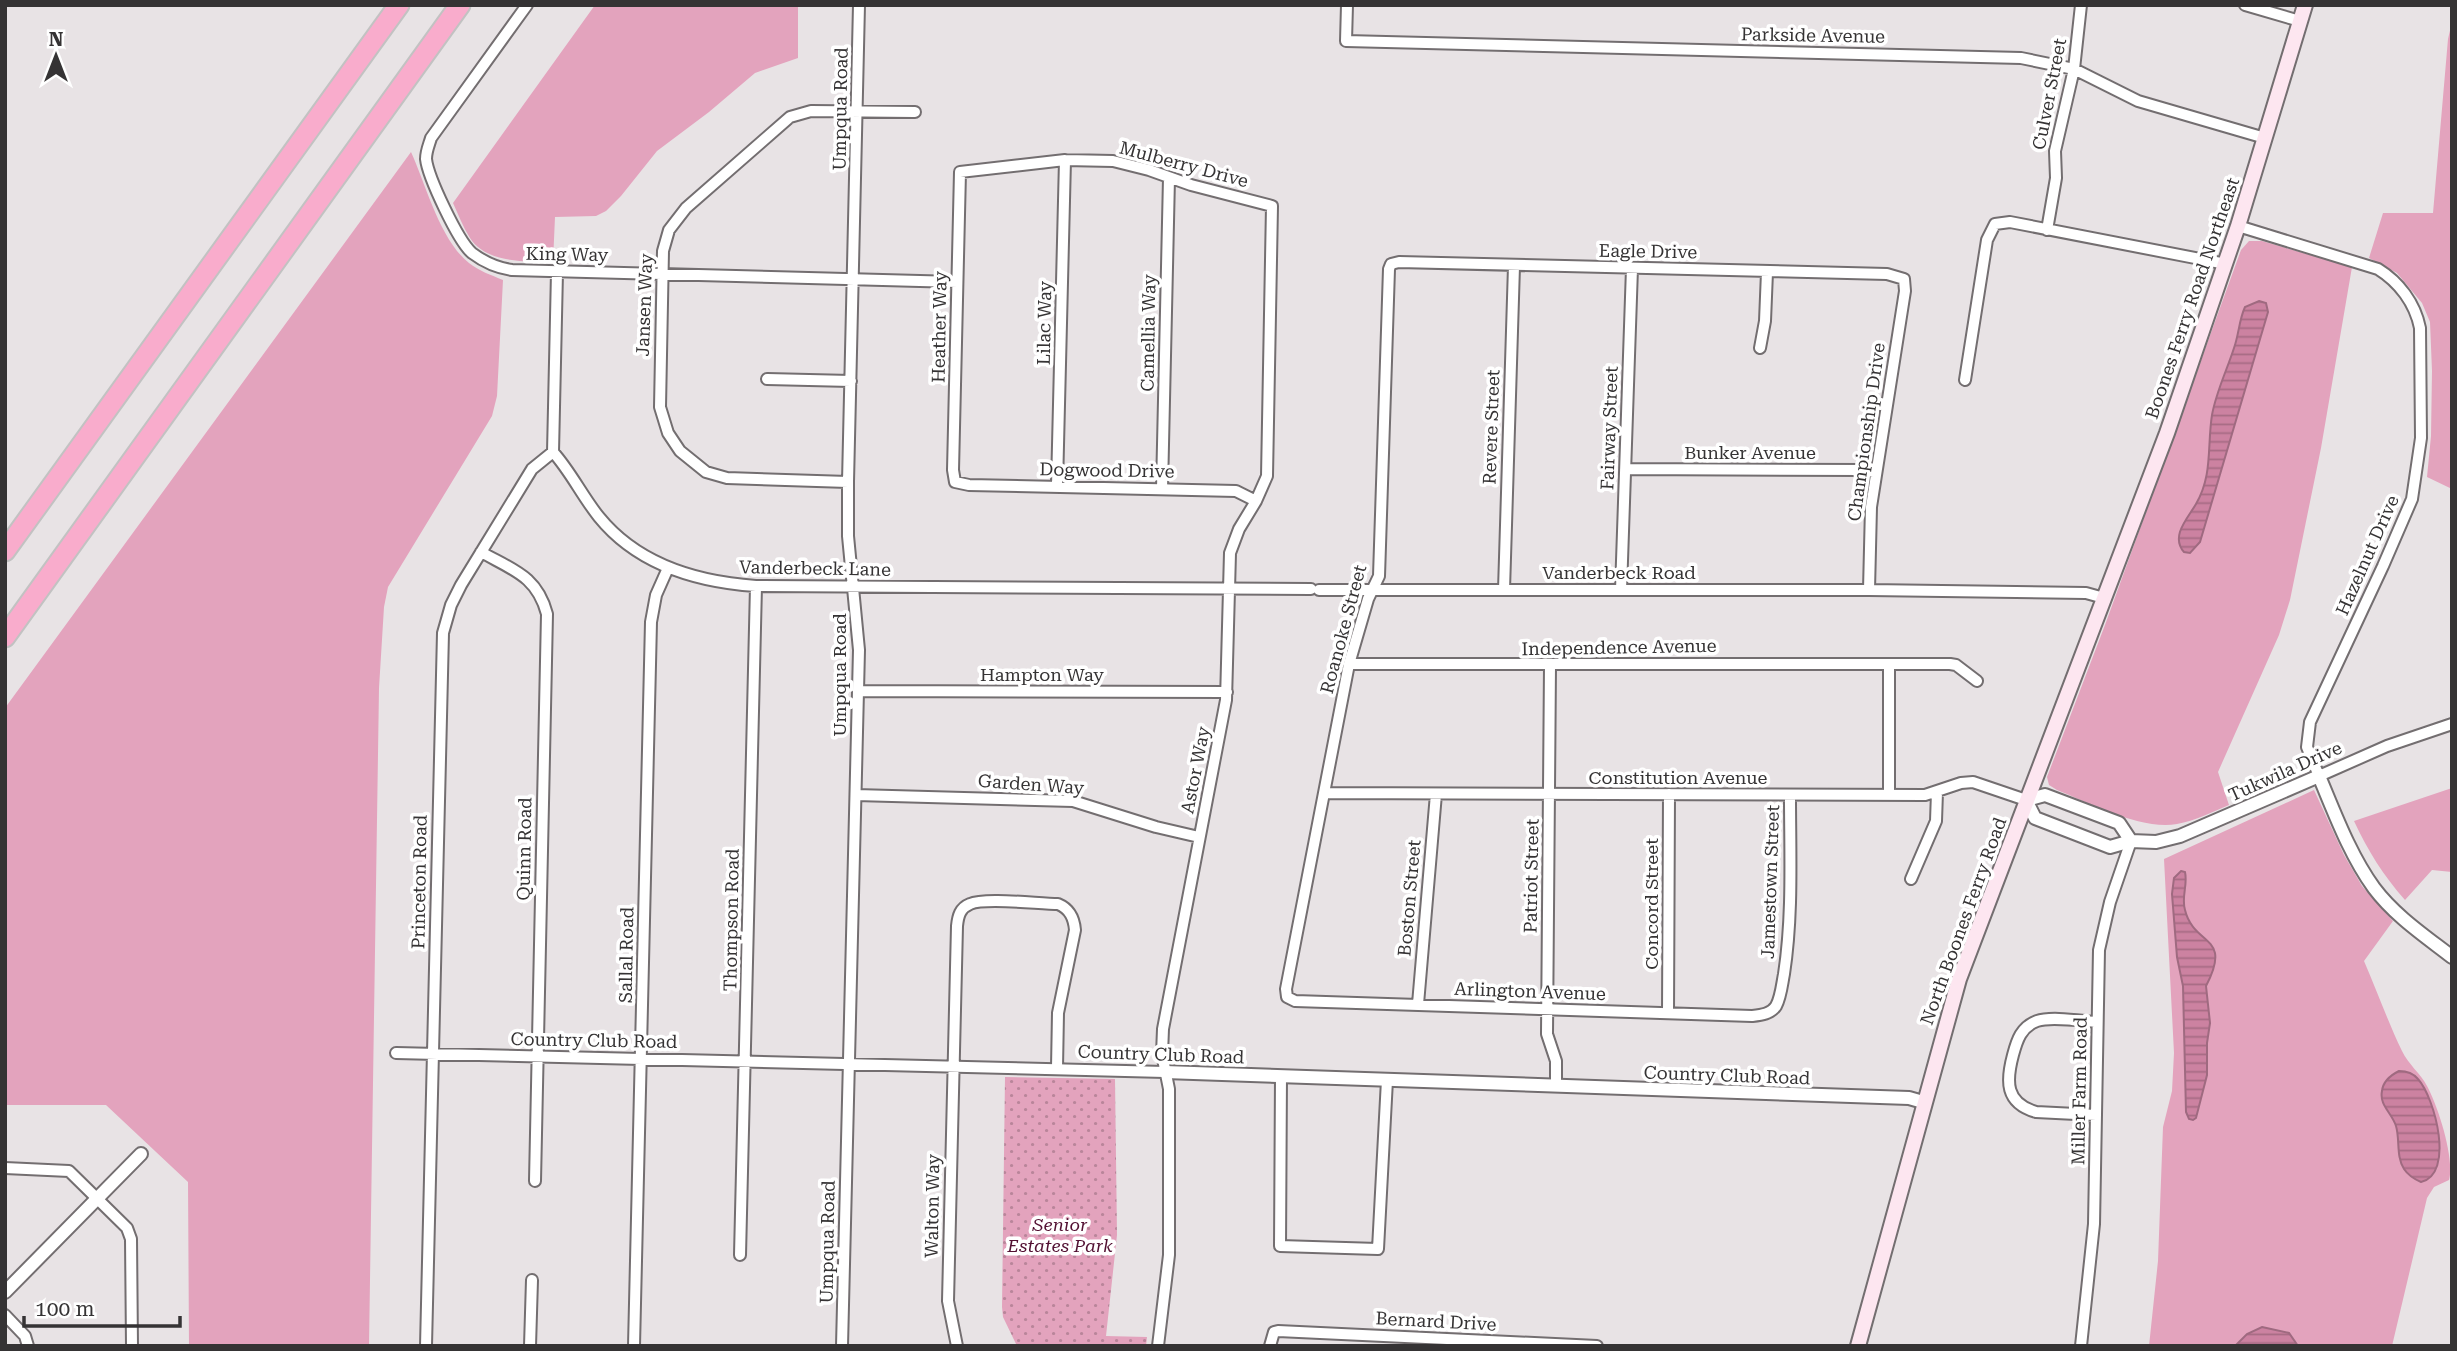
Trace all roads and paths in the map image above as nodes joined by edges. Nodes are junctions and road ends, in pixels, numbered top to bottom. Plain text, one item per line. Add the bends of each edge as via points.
1 (399, 5) edge
2 (460, 5) edge
3 (527, 5) edge
4 (859, 5) edge
5 (1347, 5) edge
6 (2081, 5) edge
7 (2245, 5) edge
8 (2305, 5) edge
9 (2300, 21) junction
10 (2074, 69) junction
11 (857, 111) junction
12 (915, 112) dead end
13 (2265, 138) junction
14 (1065, 160) junction
15 (960, 172) joint
16 (1170, 178) junction
17 (1272, 206) joint
18 (2238, 226) junction
19 (2047, 230) junction
20 (1391, 264) joint
21 (2225, 264) junction
22 (1514, 266) junction
23 (1632, 268) junction
24 (557, 272) junction
25 (1767, 272) junction
26 (661, 274) junction
27 (853, 279) junction
28 (1903, 279) joint
29 (957, 282) junction
30 (1760, 348) dead end
31 (767, 379) dead end
32 (1965, 380) dead end
33 (851, 381) junction
34 (552, 452) junction
35 (1625, 469) junction
36 (1875, 472) junction
37 (848, 482) junction
38 (955, 482) joint
39 (1057, 486) junction
40 (1162, 489) junction
41 (1256, 501) junction
42 (5, 551) edge
43 (481, 552) junction
44 (668, 568) junction
45 (756, 586) junction
46 (853, 587) junction
47 (1315, 589) joint
48 (1228, 590) junction
49 (1373, 590) junction
50 (1504, 590) junction
51 (1620, 590) junction
52 (1870, 590) junction
53 (2104, 598) junction
54 (5, 637) edge
55 (1349, 664) junction
56 (1889, 664) junction
57 (1550, 666) junction
58 (1977, 681) dead end
59 (858, 691) junction
60 (1227, 692) junction
61 (2452, 724) edge
62 (2319, 776) junction
63 (1937, 792) junction
64 (1325, 793) junction
65 (1436, 794) junction
66 (1549, 794) junction
67 (1669, 794) junction
68 (1889, 794) junction
69 (856, 795) junction
70 (1790, 795) junction
71 (2026, 800) junction
72 (1199, 836) junction
73 (2131, 841) junction
74 (1911, 879) dead end
75 (2452, 957) edge
76 (1287, 997) joint
77 (1418, 1004) junction
78 (1547, 1009) junction
79 (1772, 1011) joint
80 (1668, 1013) junction
81 (2097, 1022) junction
82 (396, 1053) dead end
83 (432, 1054) junction
84 (536, 1056) junction
85 (641, 1058) junction
86 (745, 1061) junction
87 (849, 1063) junction
88 (953, 1066) junction
89 (1057, 1068) junction
90 (1166, 1072) junction
91 (1281, 1076) junction
92 (1387, 1080) junction
93 (1556, 1086) junction
94 (1923, 1102) junction
95 (2096, 1115) junction
96 (141, 1154) dead end
97 (5, 1168) edge
98 (535, 1181) dead end
99 (98, 1199) junction
100 (740, 1255) dead end
101 (532, 1280) dead end
102 (5, 1292) edge
103 (5, 1315) edge
104 (1389, 1341) edge
105 (1509, 1344) edge
106 (28, 1346) edge
107 (132, 1346) edge
108 (426, 1346) edge
109 (530, 1346) edge
110 (634, 1346) edge
111 (842, 1346) edge
112 (957, 1346) edge
113 (1158, 1346) edge
114 (1270, 1346) edge
115 (1597, 1346) edge
116 (1858, 1346) edge
117 (2081, 1346) edge

1 - 42 highway
2 - 54 highway
3 - 24 street, King Way via 431,138 426,162 457,234 471,252 503,269
4 - 11 street, Umpqua Road
5 - 10 street, Parkside Avenue via 1346,41 2021,58
6 - 10 street, Culver Street
7 - 9 street
8 - 9 main road, Boones Ferry Road Northeast
9 - 13 main road, Boones Ferry Road Northeast
10 - 13 street, Parkside Avenue via 2138,101
10 - 19 street, Culver Street via 2054,150 2056,178
11 - 12 street, Jansen Way
11 - 26 street, Jansen Way via 804,112 782,123 678,216 664,243
11 - 27 street, Umpqua Road
13 - 18 main road, Boones Ferry Road Northeast
14 - 15 street, Mulberry Drive
14 - 16 street, Mulberry Drive via 1113,162
14 - 39 street, Lilac Way
15 - 29 street, Heather Way
16 - 17 street, Mulberry Drive
16 - 40 street, Camellia Way
17 - 41 street, Astor Way via 1268,466
18 - 21 main road, Boones Ferry Road Northeast
18 - 62 street, Hazelnut Drive via 2378,269 2407,298 2420,328 2421,429 2414,488 2398,533 2309,722 2307,747
19 - 21 street
19 - 32 street via 2010,222 1995,224 1987,240
20 - 22 street, Eagle Drive
20 - 49 street, Roanoke Street via 1379,576
21 - 53 main road, Boones Ferry Road Northeast
22 - 23 street, Eagle Drive
22 - 50 street, Revere Street
23 - 25 street, Eagle Drive
23 - 35 street, Fairway Street
24 - 26 street, King Way
24 - 34 street
25 - 28 street, Eagle Drive via 1887,274
25 - 30 street
26 - 27 street, King Way
26 - 37 street, Jansen Way via 660,407 680,451 706,472 727,478
27 - 29 street, King Way
27 - 33 street, Umpqua Road
28 - 36 street, Championship Drive via 1905,299
29 - 38 street, Heather Way
31 - 33 street
33 - 37 street, Umpqua Road
34 - 43 street, Princeton Road via 532,469
34 - 44 street, Vanderbeck Lane via 610,528
35 - 36 street, Bunker Avenue
35 - 51 street, Fairway Street
36 - 52 street, Championship Drive
37 - 46 street, Umpqua Road
38 - 39 street, Dogwood Drive
39 - 40 street, Dogwood Drive
40 - 41 street, Dogwood Drive via 1236,491
41 - 48 street, Astor Way via 1230,553
43 - 83 street, Princeton Road via 455,596 443,633
43 - 84 street, Quinn Road via 532,581 547,614
44 - 45 street, Vanderbeck Lane via 711,581
44 - 85 street, Sallal Road via 650,622
45 - 46 street, Vanderbeck Lane
45 - 86 street, Thompson Road
46 - 48 street, Vanderbeck Lane
46 - 59 street, Umpqua Road via 859,631
47 - 48 street, Vanderbeck Lane
47 - 49 street, Vanderbeck Road
48 - 60 street, Astor Way
49 - 50 street, Vanderbeck Road
49 - 55 street, Roanoke Street
50 - 51 street, Vanderbeck Road
51 - 52 street, Vanderbeck Road
52 - 53 street, Vanderbeck Road via 2086,593
53 - 71 main road, North Boones Ferry Road
55 - 57 street, Independence Avenue
55 - 64 street, Roanoke Street
56 - 57 street, Independence Avenue
56 - 58 street, Independence Avenue via 1956,665
56 - 68 street
57 - 66 street, Patriot Street
59 - 60 street, Hampton Way
59 - 69 street, Umpqua Road
60 - 72 street, Astor Way
61 - 62 street, Tukwila Drive
62 - 73 street, Tukwila Drive via 2180,836 2156,842
62 - 75 street, Hazelnut Drive via 2375,889
63 - 68 street, Constitution Avenue
63 - 71 street, Constitution Avenue via 1973,782
63 - 74 street via 1936,821
64 - 65 street, Constitution Avenue
64 - 76 street, Roanoke Street
65 - 66 street, Constitution Avenue
65 - 77 street, Boston Street
66 - 67 street, Constitution Avenue
66 - 78 street, Patriot Street
67 - 70 street, Constitution Avenue
67 - 80 street, Concord Street
68 - 70 street, Constitution Avenue
69 - 72 street, Garden Way via 1073,801
69 - 87 street, Umpqua Road
70 - 79 street, Jamestown Street via 1789,934 1781,989
71 - 73 street via 2045,795 2119,823
71 - 73 street, Tukwila Drive via 2035,818 2060,828 2110,847
71 - 94 main road, North Boones Ferry Road via 1959,979
72 - 90 street, Astor Way via 1165,1016 1162,1054
73 - 81 street, Miller Farm Road via 2103,928
76 - 77 street, Arlington Avenue via 1296,1001
77 - 78 street, Arlington Avenue
78 - 80 street, Arlington Avenue
78 - 93 street, Patriot Street
79 - 80 street, Arlington Avenue via 1752,1016
81 - 95 street, Miller Farm Road
81 - 95 street via 2036,1021 2018,1038 2008,1081 2012,1095 2028,1110
82 - 83 street, Country Club Road
83 - 84 street, Country Club Road
83 - 108 street, Princeton Road
84 - 85 street, Country Club Road
84 - 98 street, Quinn Road
85 - 86 street, Country Club Road
85 - 110 street, Sallal Road
86 - 87 street, Country Club Road
86 - 100 street, Thompson Road
87 - 88 street, Country Club Road
87 - 111 street, Umpqua Road
88 - 89 street, Country Club Road
88 - 89 street, Walton Way via 957,920 962,909 982,902 1058,904 1073,917 1075,930 1058,1013
88 - 112 street, Walton Way via 948,1301
89 - 90 street, Country Club Road
90 - 91 street, Country Club Road
90 - 113 street, Astor Way via 1169,1255
91 - 92 street, Country Club Road
91 - 92 street via 1280,1246 1378,1249
92 - 93 street, Country Club Road
93 - 94 street, Country Club Road
94 - 116 main road, North Boones Ferry Road
95 - 117 street, Miller Farm Road via 2094,1231
96 - 99 street
97 - 99 street via 69,1171
99 - 102 street
99 - 107 street via 127,1228 131,1239
101 - 109 street
103 - 106 street via 25,1336
104 - 105 street, Bernard Drive
104 - 114 street, Bernard Drive via 1273,1332
105 - 115 street, Bernard Drive

